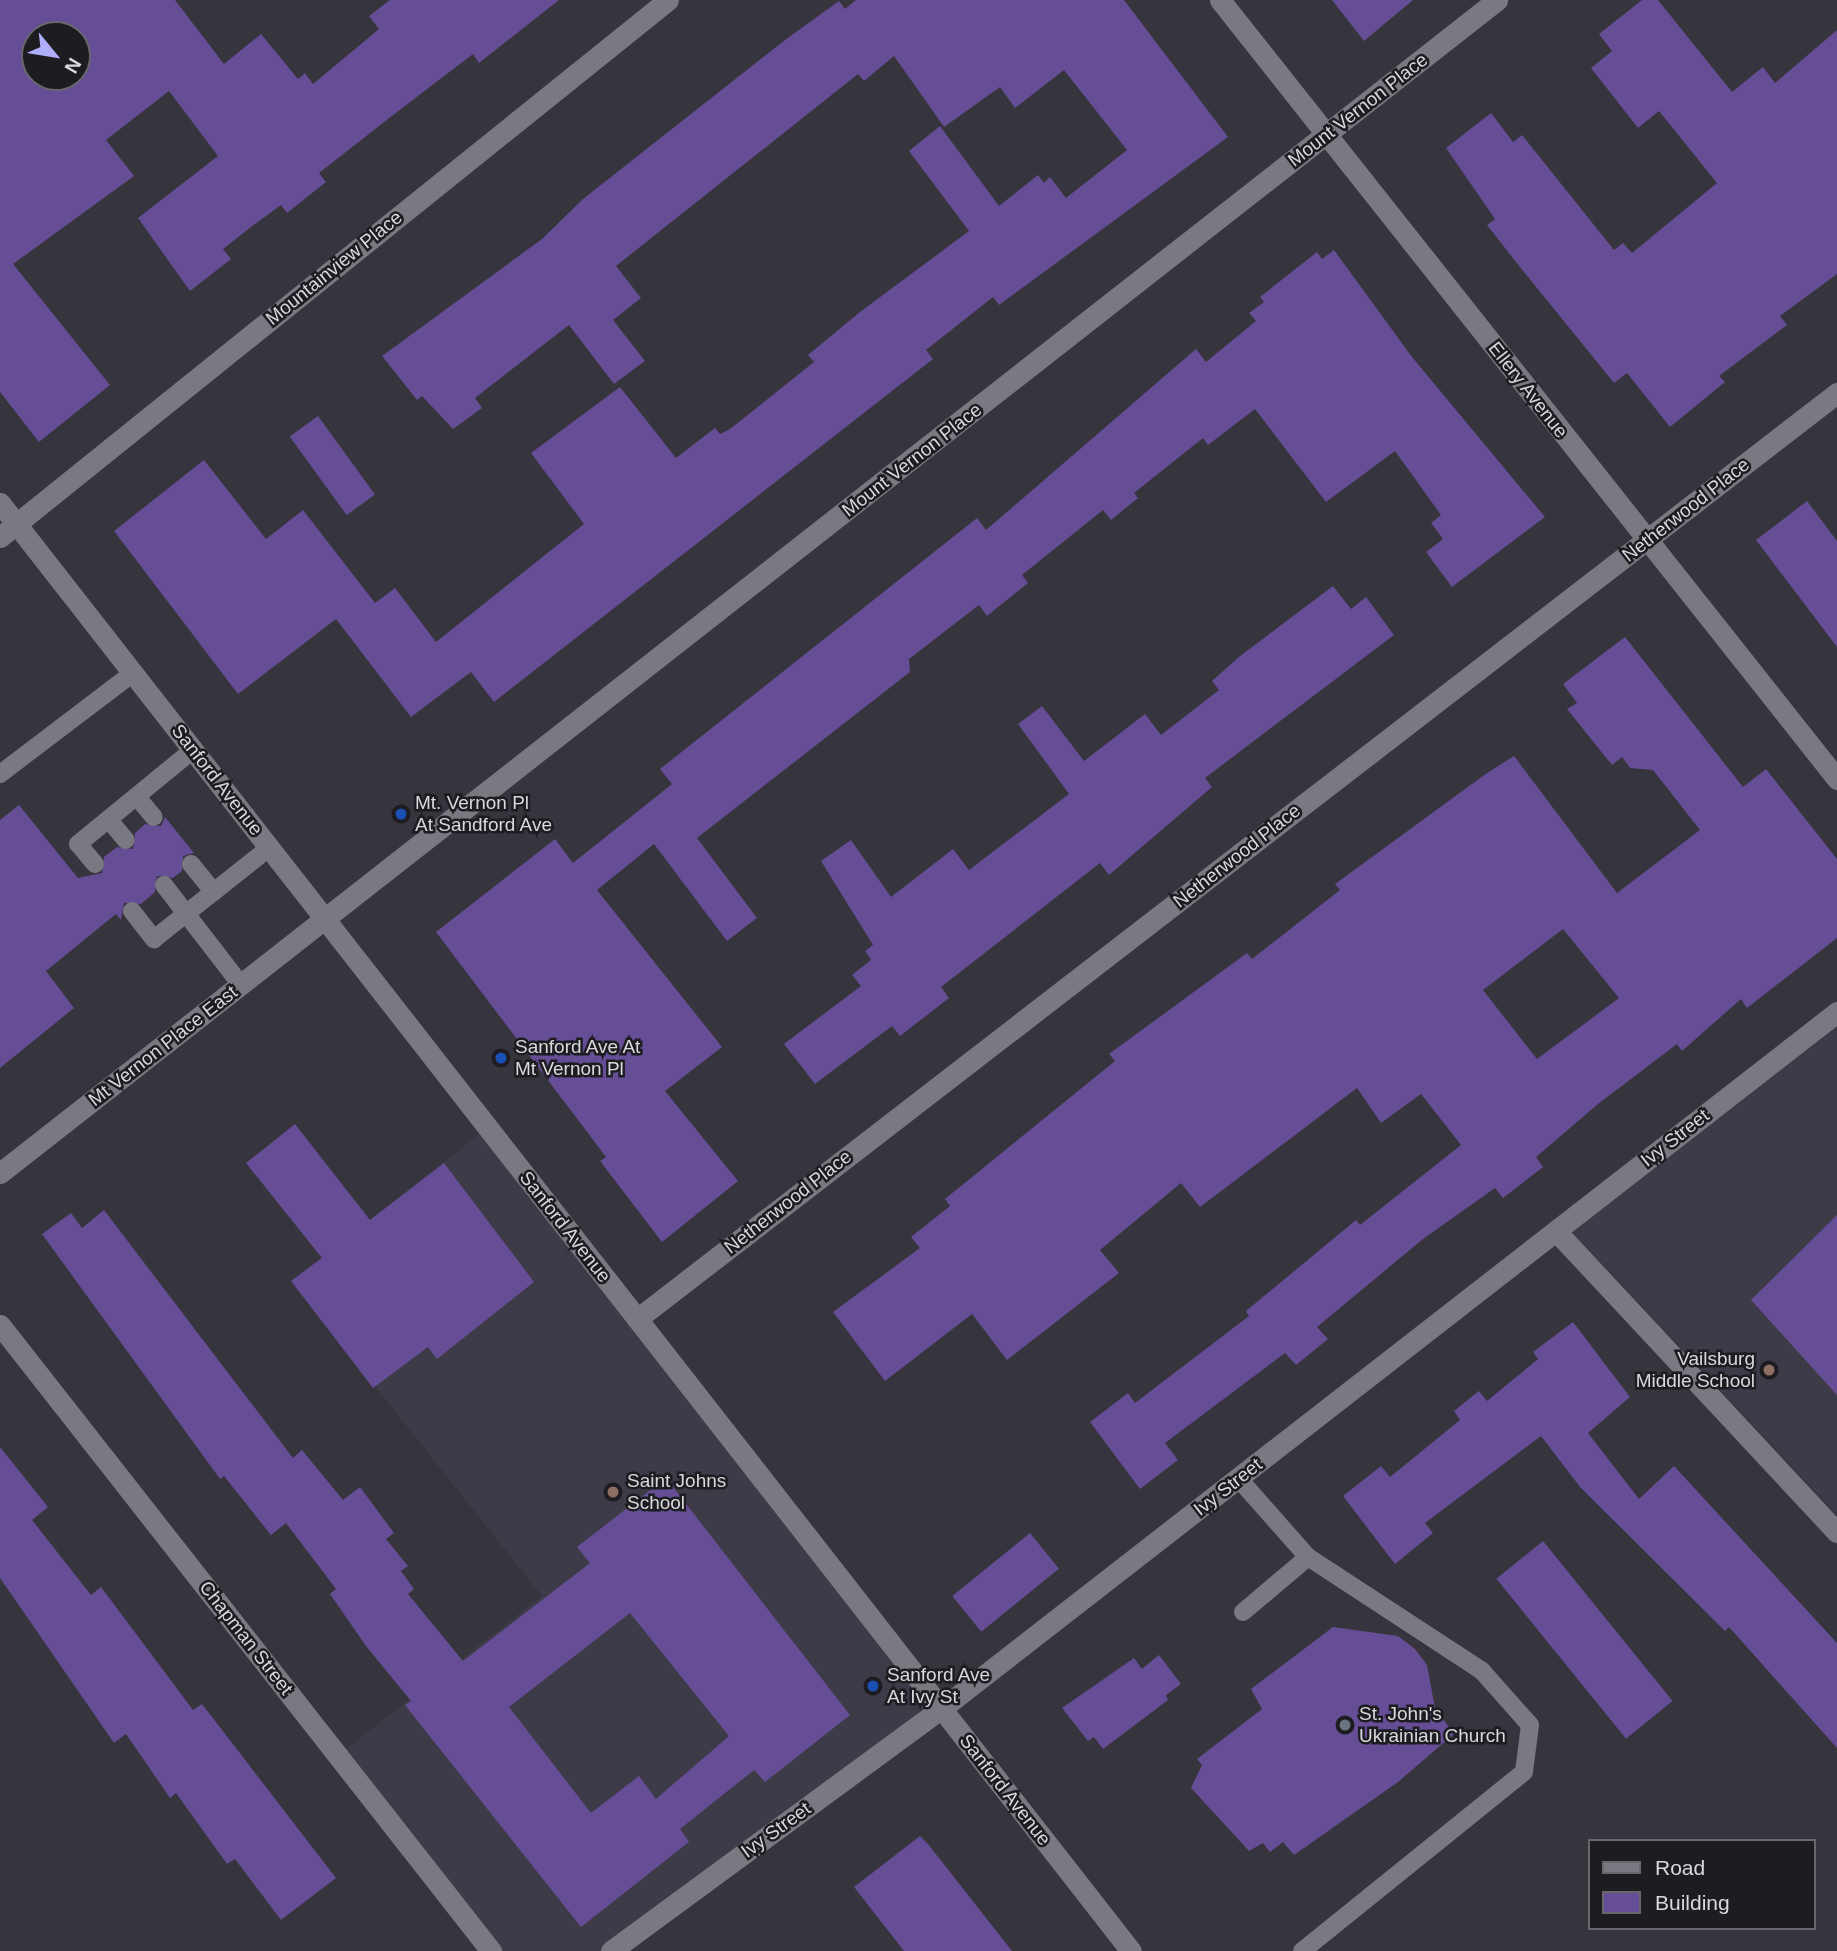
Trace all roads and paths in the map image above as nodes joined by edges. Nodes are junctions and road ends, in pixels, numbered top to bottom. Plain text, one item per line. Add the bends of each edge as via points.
1 (667, 0) edge
2 (1220, 0) edge
3 (1497, 0) edge
4 (1326, 135) junction
5 (1837, 393) edge
6 (0, 503) edge
7 (8, 530) edge
8 (1647, 540) junction
9 (133, 673) junction
10 (193, 750) junction
11 (0, 774) edge
12 (1837, 779) edge
13 (137, 797) junction
14 (154, 817) dead end
15 (109, 820) junction
16 (126, 840) dead end
17 (271, 847) junction
18 (95, 864) dead end
19 (191, 864) dead end
20 (164, 886) dead end
21 (214, 892) junction
22 (132, 911) dead end
23 (186, 914) junction
24 (326, 920) junction
25 (241, 985) junction
26 (1837, 1012) edge
27 (0, 1173) edge
28 (1556, 1231) junction
29 (637, 1319) junction
30 (0, 1325) edge
31 (1238, 1478) junction
32 (1837, 1532) edge
33 (1308, 1557) junction
34 (1243, 1612) dead end
35 (942, 1709) junction
36 (491, 1951) edge
37 (611, 1951) edge
38 (1130, 1951) edge
39 (1302, 1951) edge

1 - 7 street, Mountainview Place
2 - 4 street, Ellery Avenue
3 - 4 street, Mount Vernon Place
4 - 8 street, Ellery Avenue
4 - 24 street, Mount Vernon Place
5 - 8 street, Netherwood Place
6 - 7 street, Sanford Avenue
7 - 9 street, Sanford Avenue
8 - 12 street, Ellery Avenue
8 - 29 street, Netherwood Place
9 - 10 street, Sanford Avenue
9 - 11 lane
10 - 13 lane
10 - 17 street, Sanford Avenue
13 - 14 lane
13 - 15 lane
15 - 16 lane
15 - 18 lane via 78,844
17 - 21 lane
17 - 24 street, Sanford Avenue
19 - 21 lane
20 - 23 lane
21 - 23 lane
22 - 23 lane via 154,939
23 - 25 lane
24 - 25 street, Mt Vernon Place East
24 - 29 street, Sanford Avenue
25 - 27 street, Mt Vernon Place East
26 - 28 street, Ivy Street
28 - 31 street, Ivy Street
28 - 32 street
29 - 35 street, Sanford Avenue
30 - 36 street, Chapman Street
31 - 33 lane
31 - 35 street, Ivy Street
33 - 34 lane
33 - 39 lane via 1482,1671 1530,1725 1530,1752 1524,1772
35 - 37 street, Ivy Street
35 - 38 street, Sanford Avenue

